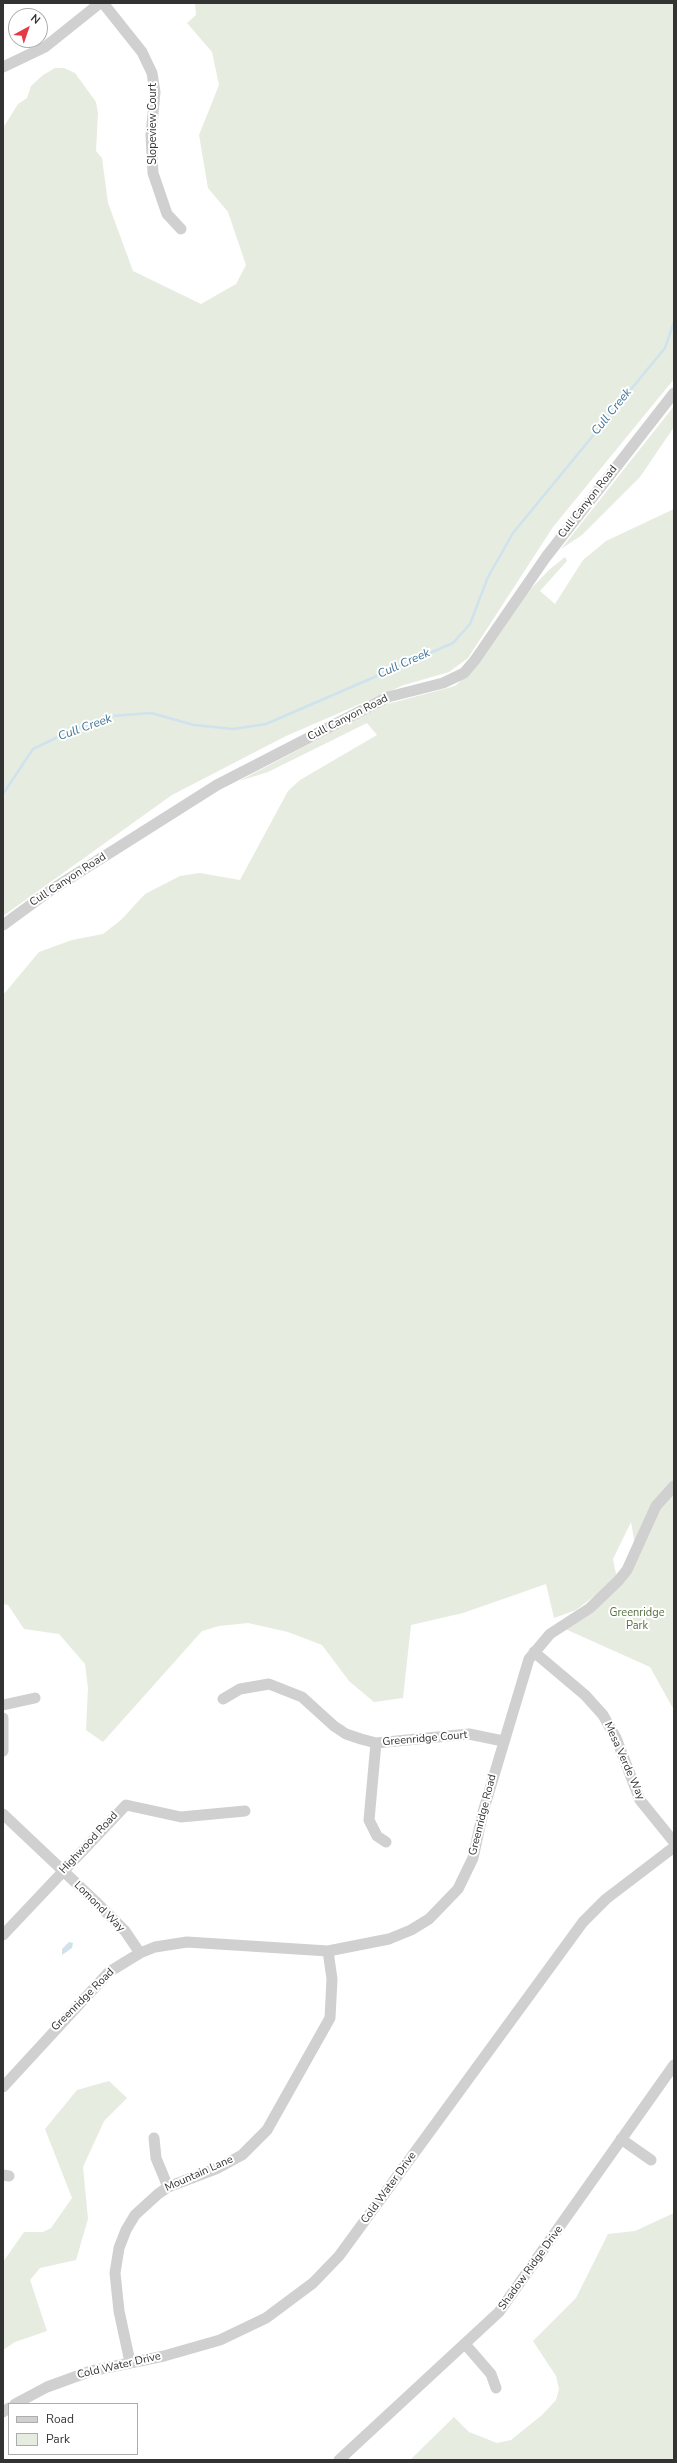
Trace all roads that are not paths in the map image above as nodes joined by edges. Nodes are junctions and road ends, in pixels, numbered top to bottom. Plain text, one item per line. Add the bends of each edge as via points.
1 (102, 3) edge
2 (3, 67) edge
3 (181, 229) dead end
4 (674, 393) edge
5 (3, 925) edge
6 (674, 1486) edge
7 (534, 1652) junction
8 (35, 1698) dead end
9 (223, 1699) dead end
10 (3, 1705) edge
11 (3, 1718) edge
12 (503, 1741) junction
13 (376, 1743) junction
14 (3, 1751) edge
15 (245, 1811) dead end
16 (3, 1814) edge
17 (386, 1842) dead end
18 (674, 1842) edge
19 (674, 1847) edge
20 (63, 1871) junction
21 (3, 1935) edge
22 (328, 1951) junction
23 (140, 1953) junction
24 (674, 2065) edge
25 (3, 2087) edge
26 (154, 2138) dead end
27 (621, 2139) junction
28 (650, 2160) dead end
29 (168, 2187) junction
30 (465, 2344) junction
31 (130, 2362) junction
32 (496, 2388) dead end
33 (17, 2403) edge
34 (339, 2460) edge

1 - 2 street via 45,47
1 - 3 street, Slopeview Court via 142,52 152,73 155,92 151,136 153,174 166,214
4 - 5 street, Cull Canyon Road via 546,557 464,673 443,682 388,697 217,785 51,890
6 - 7 street, Greenridge Road via 656,1506 627,1570 618,1581 590,1608 550,1634
7 - 12 street, Greenridge Road via 524,1671
7 - 18 street, Mesa Verde Way via 585,1695 603,1714 616,1738 640,1800
8 - 10 street
9 - 13 street, Greenridge Court via 240,1689 269,1684 278,1686 302,1697 346,1734
11 - 14 street
12 - 13 street, Greenridge Court via 469,1734
12 - 22 street, Greenridge Road via 483,1812 474,1858 458,1889 429,1919 411,1930 368,1944
13 - 17 street via 369,1820 377,1836
15 - 20 street, Highwood Road via 181,1817 126,1805
16 - 20 street, Lomond Way
19 - 31 street, Cold Water Drive via 606,1899 583,1922 339,2256 313,2283 266,2318 234,2334 197,2348
20 - 21 street, Highwood Road
20 - 23 street, Lomond Way via 125,1931
22 - 23 street, Greenridge Road via 187,1942 155,1947
22 - 29 street, Mountain Lane via 332,1979 330,2018 266,2130 255,2144 229,2162
23 - 25 street, Greenridge Road via 109,1972
24 - 27 street, Shadow Ridge Drive
26 - 29 street via 156,2158
27 - 28 street
27 - 30 street, Shadow Ridge Drive via 517,2290 499,2312
29 - 31 street, Mountain Lane via 146,2202 135,2215 126,2230 116,2260 119,2311
30 - 32 street via 491,2374
30 - 34 street, Shadow Ridge Drive
31 - 33 street, Cold Water Drive via 69,2378

